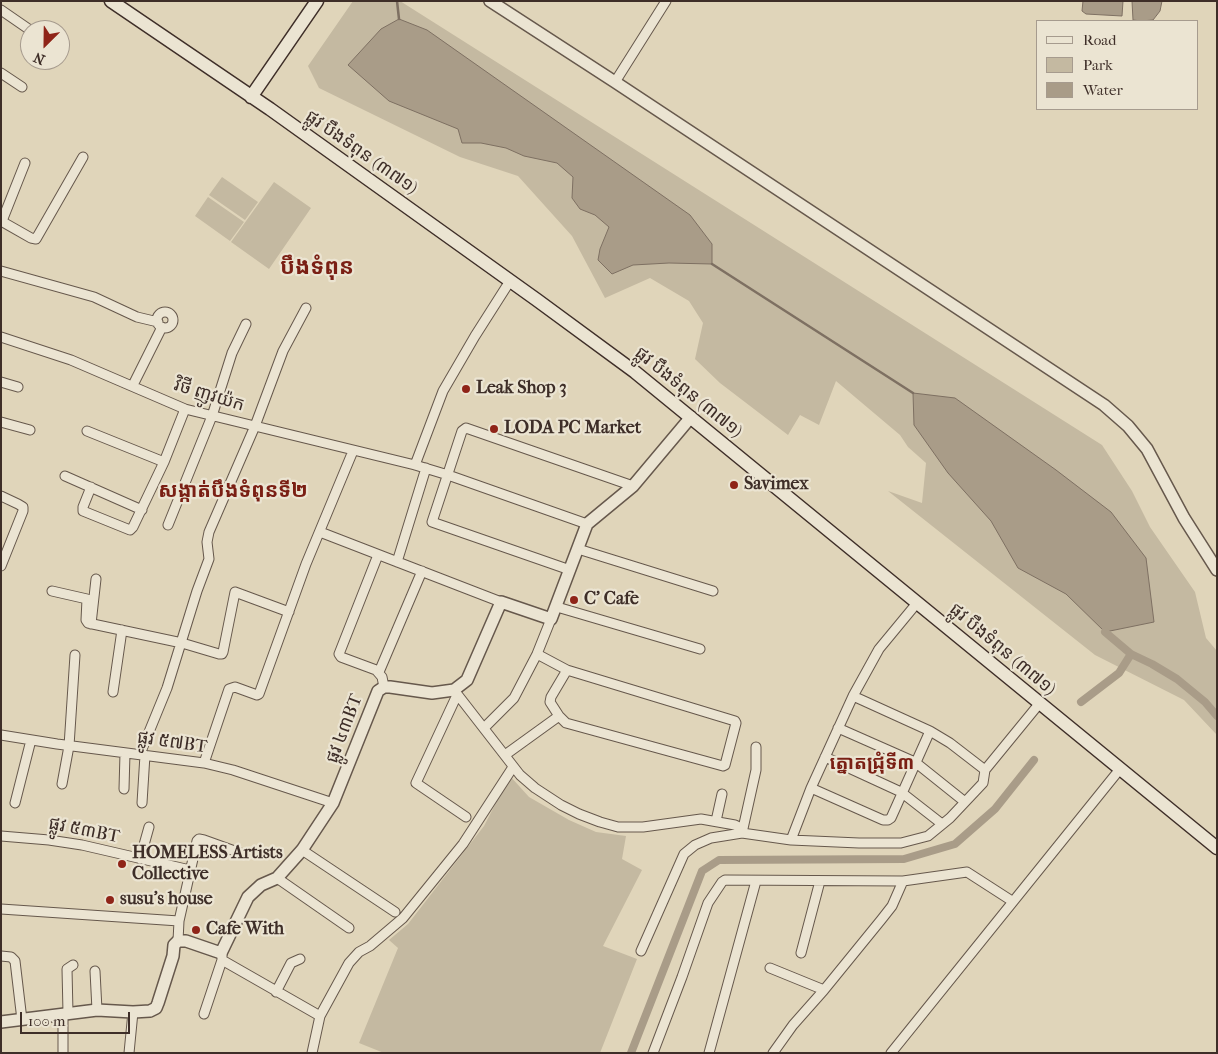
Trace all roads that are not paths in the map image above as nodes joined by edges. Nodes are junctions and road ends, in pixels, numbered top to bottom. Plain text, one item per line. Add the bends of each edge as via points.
1 (111, 1) edge
2 (317, 1) edge
3 (490, 1) edge
4 (666, 1) edge
5 (1, 10) edge
6 (20, 23) edge
7 (1, 73) edge
8 (615, 82) junction
9 (22, 86) dead end
10 (251, 97) junction
11 (83, 157) dead end
12 (25, 163) dead end
13 (2, 221) edge
14 (1, 271) edge
15 (510, 281) junction
16 (306, 308) dead end
17 (246, 324) dead end
18 (1, 337) edge
19 (1, 382) edge
20 (133, 386) junction
21 (18, 387) dead end
22 (185, 409) junction
23 (212, 416) junction
24 (691, 417) junction
25 (1, 422) edge
26 (255, 426) junction
27 (30, 430) dead end
28 (87, 431) dead end
29 (353, 451) junction
30 (164, 462) junction
31 (414, 465) junction
32 (426, 468) junction
33 (448, 475) junction
34 (65, 476) dead end
35 (632, 486) junction
36 (91, 487) junction
37 (1, 496) edge
38 (142, 510) junction
39 (587, 524) junction
40 (168, 525) dead end
41 (320, 532) junction
42 (578, 549) junction
43 (378, 555) junction
44 (397, 562) junction
45 (1, 566) edge
46 (570, 570) junction
47 (1217, 570) edge
48 (422, 571) junction
49 (96, 579) dead end
50 (52, 591) dead end
51 (713, 591) dead end
52 (502, 602) junction
53 (917, 603) junction
54 (557, 607) junction
55 (289, 612) junction
56 (551, 620) junction
57 (91, 624) junction
58 (122, 630) junction
59 (182, 643) junction
60 (700, 649) dead end
61 (537, 654) junction
62 (75, 655) dead end
63 (566, 670) junction
64 (378, 672) junction
65 (384, 687) junction
66 (113, 692) dead end
67 (456, 693) junction
68 (853, 696) junction
69 (1039, 704) junction
70 (559, 716) junction
71 (484, 728) junction
72 (838, 728) junction
73 (930, 731) junction
74 (1, 735) edge
75 (31, 740) junction
76 (69, 746) junction
77 (756, 747) dead end
78 (125, 753) junction
79 (143, 755) junction
80 (505, 755) junction
81 (824, 757) junction
82 (916, 762) junction
83 (204, 763) junction
84 (513, 767) junction
85 (1120, 769) junction
86 (984, 770) junction
87 (62, 784) dead end
88 (811, 788) junction
89 (124, 789) dead end
90 (901, 792) junction
91 (722, 794) dead end
92 (965, 802) junction
93 (14, 803) dead end
94 (142, 803) dead end
95 (334, 803) junction
96 (466, 817) dead end
97 (716, 821) junction
98 (942, 824) junction
99 (149, 827) dead end
100 (743, 831) junction
101 (1, 836) edge
102 (791, 840) junction
103 (1217, 848) edge
104 (302, 850) junction
105 (243, 854) dead end
106 (140, 859) junction
107 (190, 870) junction
108 (277, 878) junction
109 (903, 880) junction
110 (756, 881) junction
111 (820, 881) junction
112 (1012, 901) junction
113 (1, 909) edge
114 (395, 912) dead end
115 (179, 921) junction
116 (349, 928) dead end
117 (178, 940) junction
118 (642, 951) dead end
119 (801, 953) dead end
120 (1, 956) edge
121 (222, 957) junction
122 (300, 959) dead end
123 (74, 964) dead end
124 (770, 968) dead end
125 (96, 971) dead end
126 (824, 990) junction
127 (276, 992) junction
128 (97, 1010) junction
129 (133, 1012) junction
130 (65, 1014) junction
131 (204, 1014) dead end
132 (320, 1016) junction
133 (22, 1020) junction
134 (1, 1022) edge
135 (63, 1053) edge
136 (129, 1053) edge
137 (312, 1053) edge
138 (653, 1053) edge
139 (709, 1053) edge
140 (773, 1053) edge
141 (890, 1053) edge

1 - 10 main road, ផ្លូវ បឹងទំពុន (៣៧១)
2 - 10 main road
3 - 8 street
4 - 8 street
5 - 6 street
7 - 9 street
8 - 47 street via 1104,405 1147,449 1184,518
10 - 15 main road, ផ្លូវ បឹងទំពុន (៣៧១)
11 - 13 street via 36,239
12 - 13 street
14 - 20 street via 94,297 136,317 160,324
15 - 24 main road, ផ្លូវ បឹងទំពុន (៣៧១)
15 - 31 street via 443,391
16 - 26 street via 283,351
17 - 23 street via 232,354
18 - 20 street, វិថី ញូវយ៉ក via 72,360
19 - 21 street
20 - 22 street, វិថី ញូវយ៉ក
22 - 23 street, វិថី ញូវយ៉ក
22 - 30 street
23 - 26 street, វិថី ញូវយ៉ក
23 - 40 street
24 - 35 street
24 - 53 main road, ផ្លូវ បឹងទំពុន (៣៧១)
25 - 27 street
26 - 29 street, វិថី ញូវយ៉ក
26 - 59 street via 209,532 209,559
28 - 30 street
29 - 31 street, វិថី ញូវយ៉ក
29 - 41 street
30 - 38 street
31 - 32 street, វិថី ញូវយ៉ក
32 - 33 street, វិថី ញូវយ៉ក
32 - 44 street
33 - 35 street via 462,430 466,428
33 - 39 street, វិថី ញូវយ៉ក
33 - 46 street via 432,522
34 - 36 street
35 - 39 street
36 - 38 street
36 - 38 street via 83,508 86,513 130,530
37 - 45 street via 18,504 23,511
39 - 42 street
41 - 43 street
41 - 55 street
42 - 46 street
42 - 51 street
43 - 44 street
43 - 64 street via 339,655
44 - 48 street
46 - 54 street
48 - 52 street
48 - 64 street
49 - 57 street
50 - 57 street via 87,599 86,620
52 - 56 street
52 - 67 street via 467,680
53 - 68 street via 879,649
53 - 69 main road, ផ្លូវ បឹងទំពុន (៣៧១)
54 - 56 street
54 - 60 street
55 - 59 street via 235,592 222,654
55 - 83 street via 259,694 234,687 229,689
56 - 61 street
57 - 58 street
58 - 59 street
58 - 66 street
59 - 79 street
61 - 63 street
61 - 71 street via 514,698
62 - 76 street
63 - 70 street via 550,700
63 - 70 street via 736,723 724,766 569,724
64 - 65 street
65 - 67 street, ផ្លូវ ៤៣BT
65 - 95 street, ផ្លូវ ៤៣BT via 376,695
67 - 71 street
67 - 96 street via 416,783
68 - 72 street
68 - 73 street
69 - 85 main road, ផ្លូវ បឹងទំពុន (៣៧១)
69 - 86 street
70 - 80 street
71 - 80 street
72 - 81 street
72 - 82 street
73 - 82 street
73 - 86 street
74 - 75 street, ផ្លូវ ៥៧BT
75 - 76 street, ផ្លូវ ៥៧BT
75 - 93 street
76 - 78 street, ផ្លូវ ៥៧BT
76 - 87 street
77 - 100 street via 756,770
78 - 79 street, ផ្លូវ ៥៧BT
78 - 89 street
79 - 83 street, ផ្លូវ ៥៧BT
79 - 94 street
80 - 84 street
81 - 88 street
81 - 90 street
82 - 90 street
82 - 92 street
83 - 95 street, ផ្លូវ ៥៧BT
84 - 97 street via 535,788 561,804 618,827 643,827 693,819
84 - 132 street via 463,844 403,918 349,963
85 - 103 main road, ផ្លូវ បឹងទំពុន (៣៧១)
85 - 112 street
86 - 92 street via 983,783
88 - 90 street via 883,820 891,818
88 - 102 street
90 - 98 street
91 - 97 street
92 - 98 street
95 - 104 street, ផ្លូវ ៤៣BT
97 - 100 street
98 - 102 street via 928,836 901,843
99 - 106 street
100 - 102 street
100 - 118 street via 711,838 684,854
101 - 106 street, ផ្លូវ ៥៣BT via 82,845
104 - 108 street, ផ្លូវ ៤៣BT
104 - 114 street
105 - 107 street via 199,839
106 - 107 street, ផ្លូវ ៥៣BT
107 - 115 street
108 - 116 street
108 - 121 street, ផ្លូវ ៤៣BT via 261,885 248,897
109 - 111 street
109 - 112 street via 967,872
109 - 126 street via 892,906
110 - 111 street
110 - 138 street via 725,880 708,904
110 - 139 street
111 - 119 street
112 - 141 street
113 - 115 street
115 - 117 street
117 - 121 street
117 - 129 street via 156,1008
120 - 133 street via 15,960
121 - 127 street
121 - 131 street
122 - 127 street via 292,963
123 - 130 street via 67,969
124 - 126 street
125 - 128 street
126 - 140 street via 792,1025
127 - 132 street
128 - 129 street
128 - 130 street
129 - 136 street
130 - 133 street
130 - 135 street
132 - 137 street
133 - 134 street

